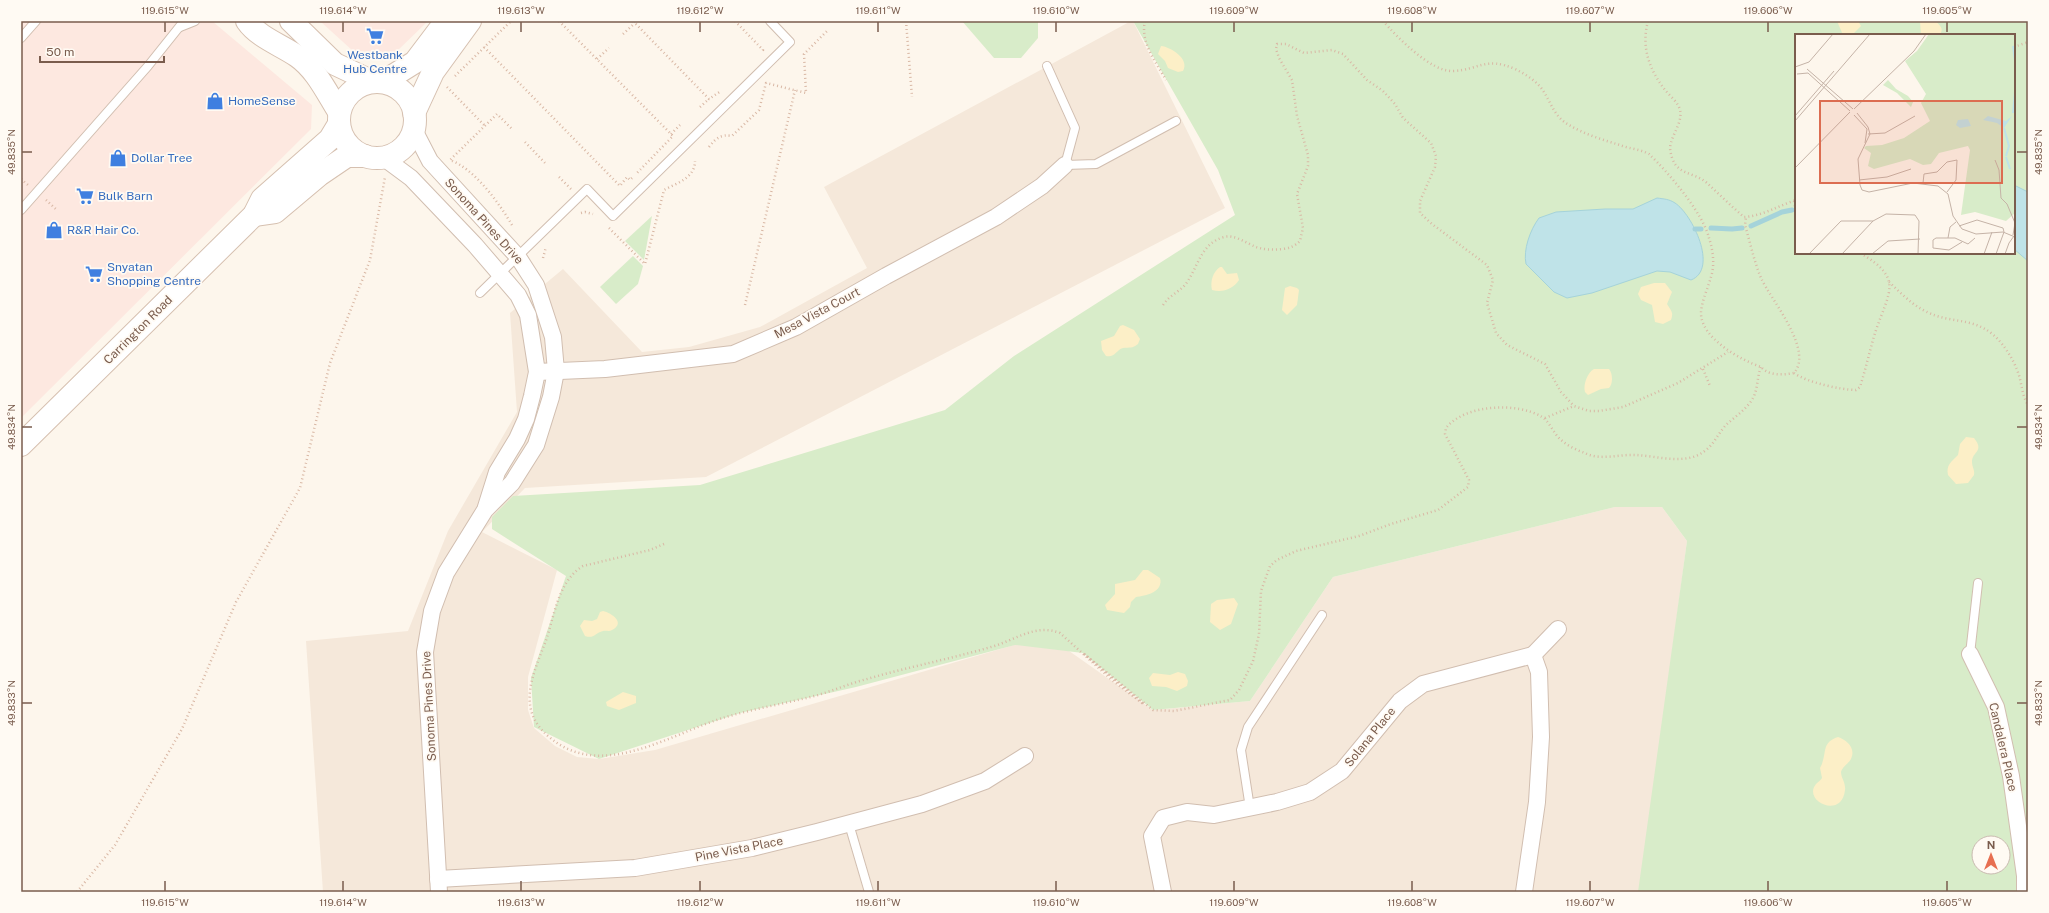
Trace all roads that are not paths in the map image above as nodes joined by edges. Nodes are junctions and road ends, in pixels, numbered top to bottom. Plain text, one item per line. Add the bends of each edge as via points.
1 (36, 21) edge
2 (195, 21) edge
3 (291, 21) edge
4 (446, 21) edge
5 (470, 21) edge
6 (770, 21) edge
7 (245, 22) edge
8 (182, 24) edge
9 (21, 38) edge
10 (1047, 66) dead end
11 (378, 82) junction
12 (339, 118) junction
13 (1176, 121) dead end
14 (414, 122) junction
15 (378, 162) junction
16 (1065, 165) junction
17 (21, 210) edge
18 (254, 215) junction
19 (518, 257) junction
20 (501, 274) junction
21 (480, 293) dead end
22 (556, 370) junction
23 (537, 372) junction
24 (21, 445) edge
25 (485, 510) junction
26 (1978, 583) dead end
27 (1322, 615) dead end
28 (1558, 629) dead end
29 (1970, 654) joint
30 (1534, 655) junction
31 (1025, 756) dead end
32 (1250, 808) junction
33 (849, 824) junction
34 (439, 885) edge
35 (869, 892) edge
36 (1163, 892) edge
37 (1524, 892) edge
38 (2026, 892) edge

1 - 9 lane
2 - 8 lane
3 - 11 street via 335,64
4 - 11 street via 415,62
5 - 14 street via 433,72
6 - 19 lane via 790,42 613,216 587,189
7 - 12 street via 298,57 320,80
8 - 17 lane
10 - 16 lane via 1075,128
11 - 12 street via 361,85 351,92 343,101
11 - 14 street via 394,86 404,93 410,102
12 - 15 street via 341,135 347,144 355,151
12 - 18 street, Carrington Road via 330,139 262,199
13 - 16 lane via 1096,164
14 - 15 street via 409,140 402,148
14 - 19 street, Sonoma Pines Drive via 430,161
15 - 18 street via 348,156 319,175 276,212
15 - 20 street, Sonoma Pines Drive via 411,178
16 - 22 street, Mesa Vista Court via 1042,186 996,216 796,327 733,354 605,369
18 - 24 street, Carrington Road
19 - 20 lane
19 - 22 street, Sonoma Pines Drive via 536,285 553,337
20 - 21 lane
20 - 23 street, Sonoma Pines Drive via 518,295 528,315
22 - 23 street, Mesa Vista Court
22 - 25 street, Sonoma Pines Drive via 552,397 536,445 512,483
23 - 25 street, Sonoma Pines Drive via 526,419 497,472
25 - 34 street, Sonoma Pines Drive via 446,573 432,611 425,652
26 - 29 lane, Candalera Place
27 - 32 lane via 1248,727 1241,750
28 - 30 street
29 - 38 street, Candalera Place via 1996,706 2011,776
30 - 32 street, Solana Place via 1423,684 1400,701 1342,771 1310,792
30 - 37 street via 1539,672 1541,737 1537,802
31 - 33 street, Pine Vista Place via 985,781 922,804
32 - 36 street, Solana Place via 1214,815 1187,812 1163,818 1152,836
33 - 34 street, Pine Vista Place via 752,848 635,868
33 - 35 lane

